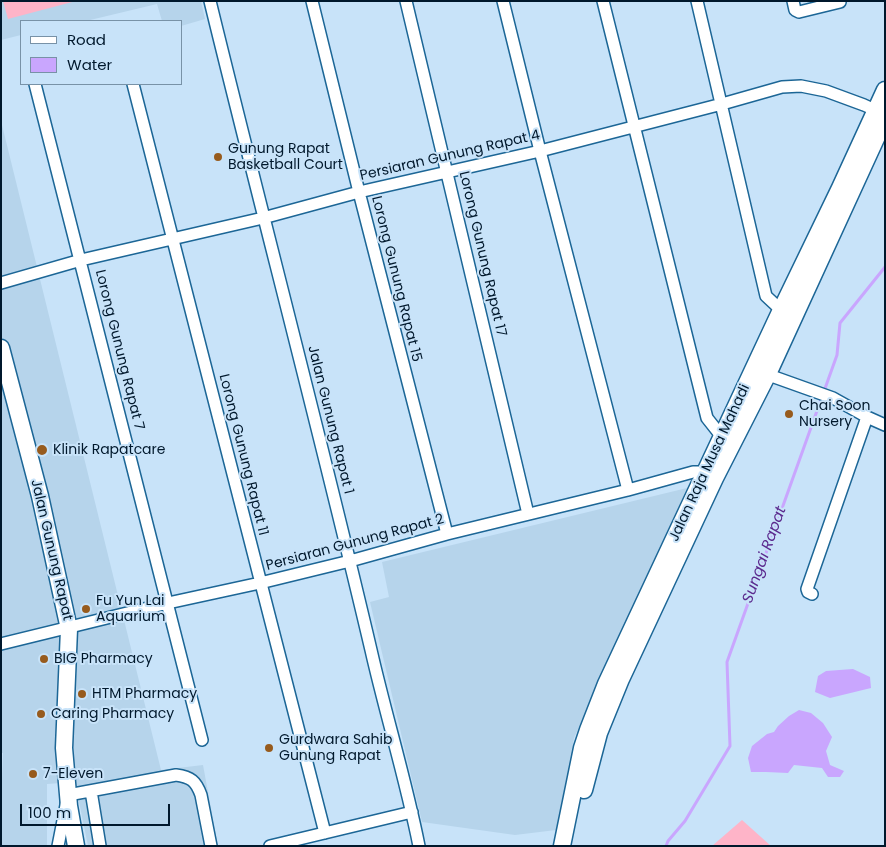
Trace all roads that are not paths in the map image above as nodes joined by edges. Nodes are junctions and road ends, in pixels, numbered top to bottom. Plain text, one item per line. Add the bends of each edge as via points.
1 (210, 1) edge
2 (312, 1) edge
3 (406, 1) edge
4 (503, 1) edge
5 (603, 1) edge
6 (697, 1) edge
7 (793, 1) edge
8 (840, 2) edge
9 (35, 85) edge
10 (132, 85) edge
11 (885, 90) edge
12 (722, 104) junction
13 (880, 109) edge
14 (634, 127) junction
15 (540, 151) junction
16 (447, 171) junction
17 (359, 192) junction
18 (263, 218) junction
19 (172, 239) junction
20 (81, 260) junction
21 (1, 283) edge
22 (782, 310) junction
23 (1, 348) edge
24 (761, 372) junction
25 (867, 417) junction
26 (885, 425) edge
27 (722, 437) junction
28 (710, 475) junction
29 (628, 490) junction
30 (528, 514) junction
31 (447, 534) junction
32 (350, 561) junction
33 (260, 583) junction
34 (812, 594) dead end
35 (168, 603) junction
36 (68, 628) junction
37 (1, 644) edge
38 (202, 740) dead end
39 (90, 791) junction
40 (68, 795) junction
41 (412, 812) junction
42 (325, 833) junction
43 (58, 846) edge
44 (76, 846) edge
45 (100, 846) edge
46 (211, 846) edge
47 (270, 846) edge
48 (419, 846) edge
49 (562, 846) edge
50 (572, 846) edge

1 - 18 street, Jalan Gunung Rapat 1
2 - 17 street, Lorong Gunung Rapat 15
3 - 16 street, Lorong Gunung Rapat 17
4 - 15 street
5 - 14 street
6 - 12 street
7 - 8 street via 795,10 799,12
9 - 20 street, Lorong Gunung Rapat 7
10 - 19 street, Lorong Gunung Rapat 11
11 - 13 main road, Jalan Raja Musa Mahadi
12 - 13 street, Persiaran Gunung Rapat 4 via 782,87 801,86 826,90
12 - 14 street, Persiaran Gunung Rapat 4
12 - 22 street via 766,296
13 - 22 main road, Jalan Raja Musa Mahadi
13 - 24 main road, Jalan Raja Musa Mahadi
14 - 15 street, Persiaran Gunung Rapat 4
14 - 27 street via 707,418
15 - 16 street, Persiaran Gunung Rapat 4
15 - 29 street
16 - 17 street, Persiaran Gunung Rapat 4
16 - 30 street, Lorong Gunung Rapat 17
17 - 18 street, Persiaran Gunung Rapat 4
17 - 31 street, Lorong Gunung Rapat 15
18 - 19 street, Persiaran Gunung Rapat 4
18 - 32 street, Jalan Gunung Rapat 1
19 - 20 street, Persiaran Gunung Rapat 4
19 - 33 street, Lorong Gunung Rapat 11
20 - 21 street, Persiaran Gunung Rapat 4
20 - 35 street, Lorong Gunung Rapat 7
22 - 24 main road, Jalan Raja Musa Mahadi
23 - 36 main road, Jalan Gunung Rapat via 40,496
24 - 25 street via 833,398
24 - 27 main road, Jalan Raja Musa Mahadi
24 - 28 main road, Jalan Raja Musa Mahadi
25 - 26 street
25 - 34 street via 807,589
27 - 28 main road, Jalan Raja Musa Mahadi
28 - 29 street, Persiaran Gunung Rapat 2 via 693,472
28 - 49 main road, Jalan Raja Musa Mahadi via 617,659 588,730
28 - 50 main road, Jalan Raja Musa Mahadi via 599,733
29 - 30 street, Persiaran Gunung Rapat 2
30 - 31 street, Persiaran Gunung Rapat 2
31 - 32 street, Persiaran Gunung Rapat 2
32 - 33 street, Persiaran Gunung Rapat 2
32 - 41 street, Jalan Gunung Rapat 1
33 - 35 street, Persiaran Gunung Rapat 2
33 - 42 street, Lorong Gunung Rapat 11
35 - 36 street, Persiaran Gunung Rapat 2
35 - 38 street, Lorong Gunung Rapat 7
36 - 37 street, Persiaran Gunung Rapat 2
36 - 40 main road, Jalan Gunung Rapat via 64,748
39 - 40 street
39 - 45 street
39 - 46 street via 185,776 193,780 201,795
40 - 43 street
40 - 44 main road, Jalan Gunung Rapat
41 - 42 street
41 - 48 street, Jalan Gunung Rapat 1
42 - 47 street

